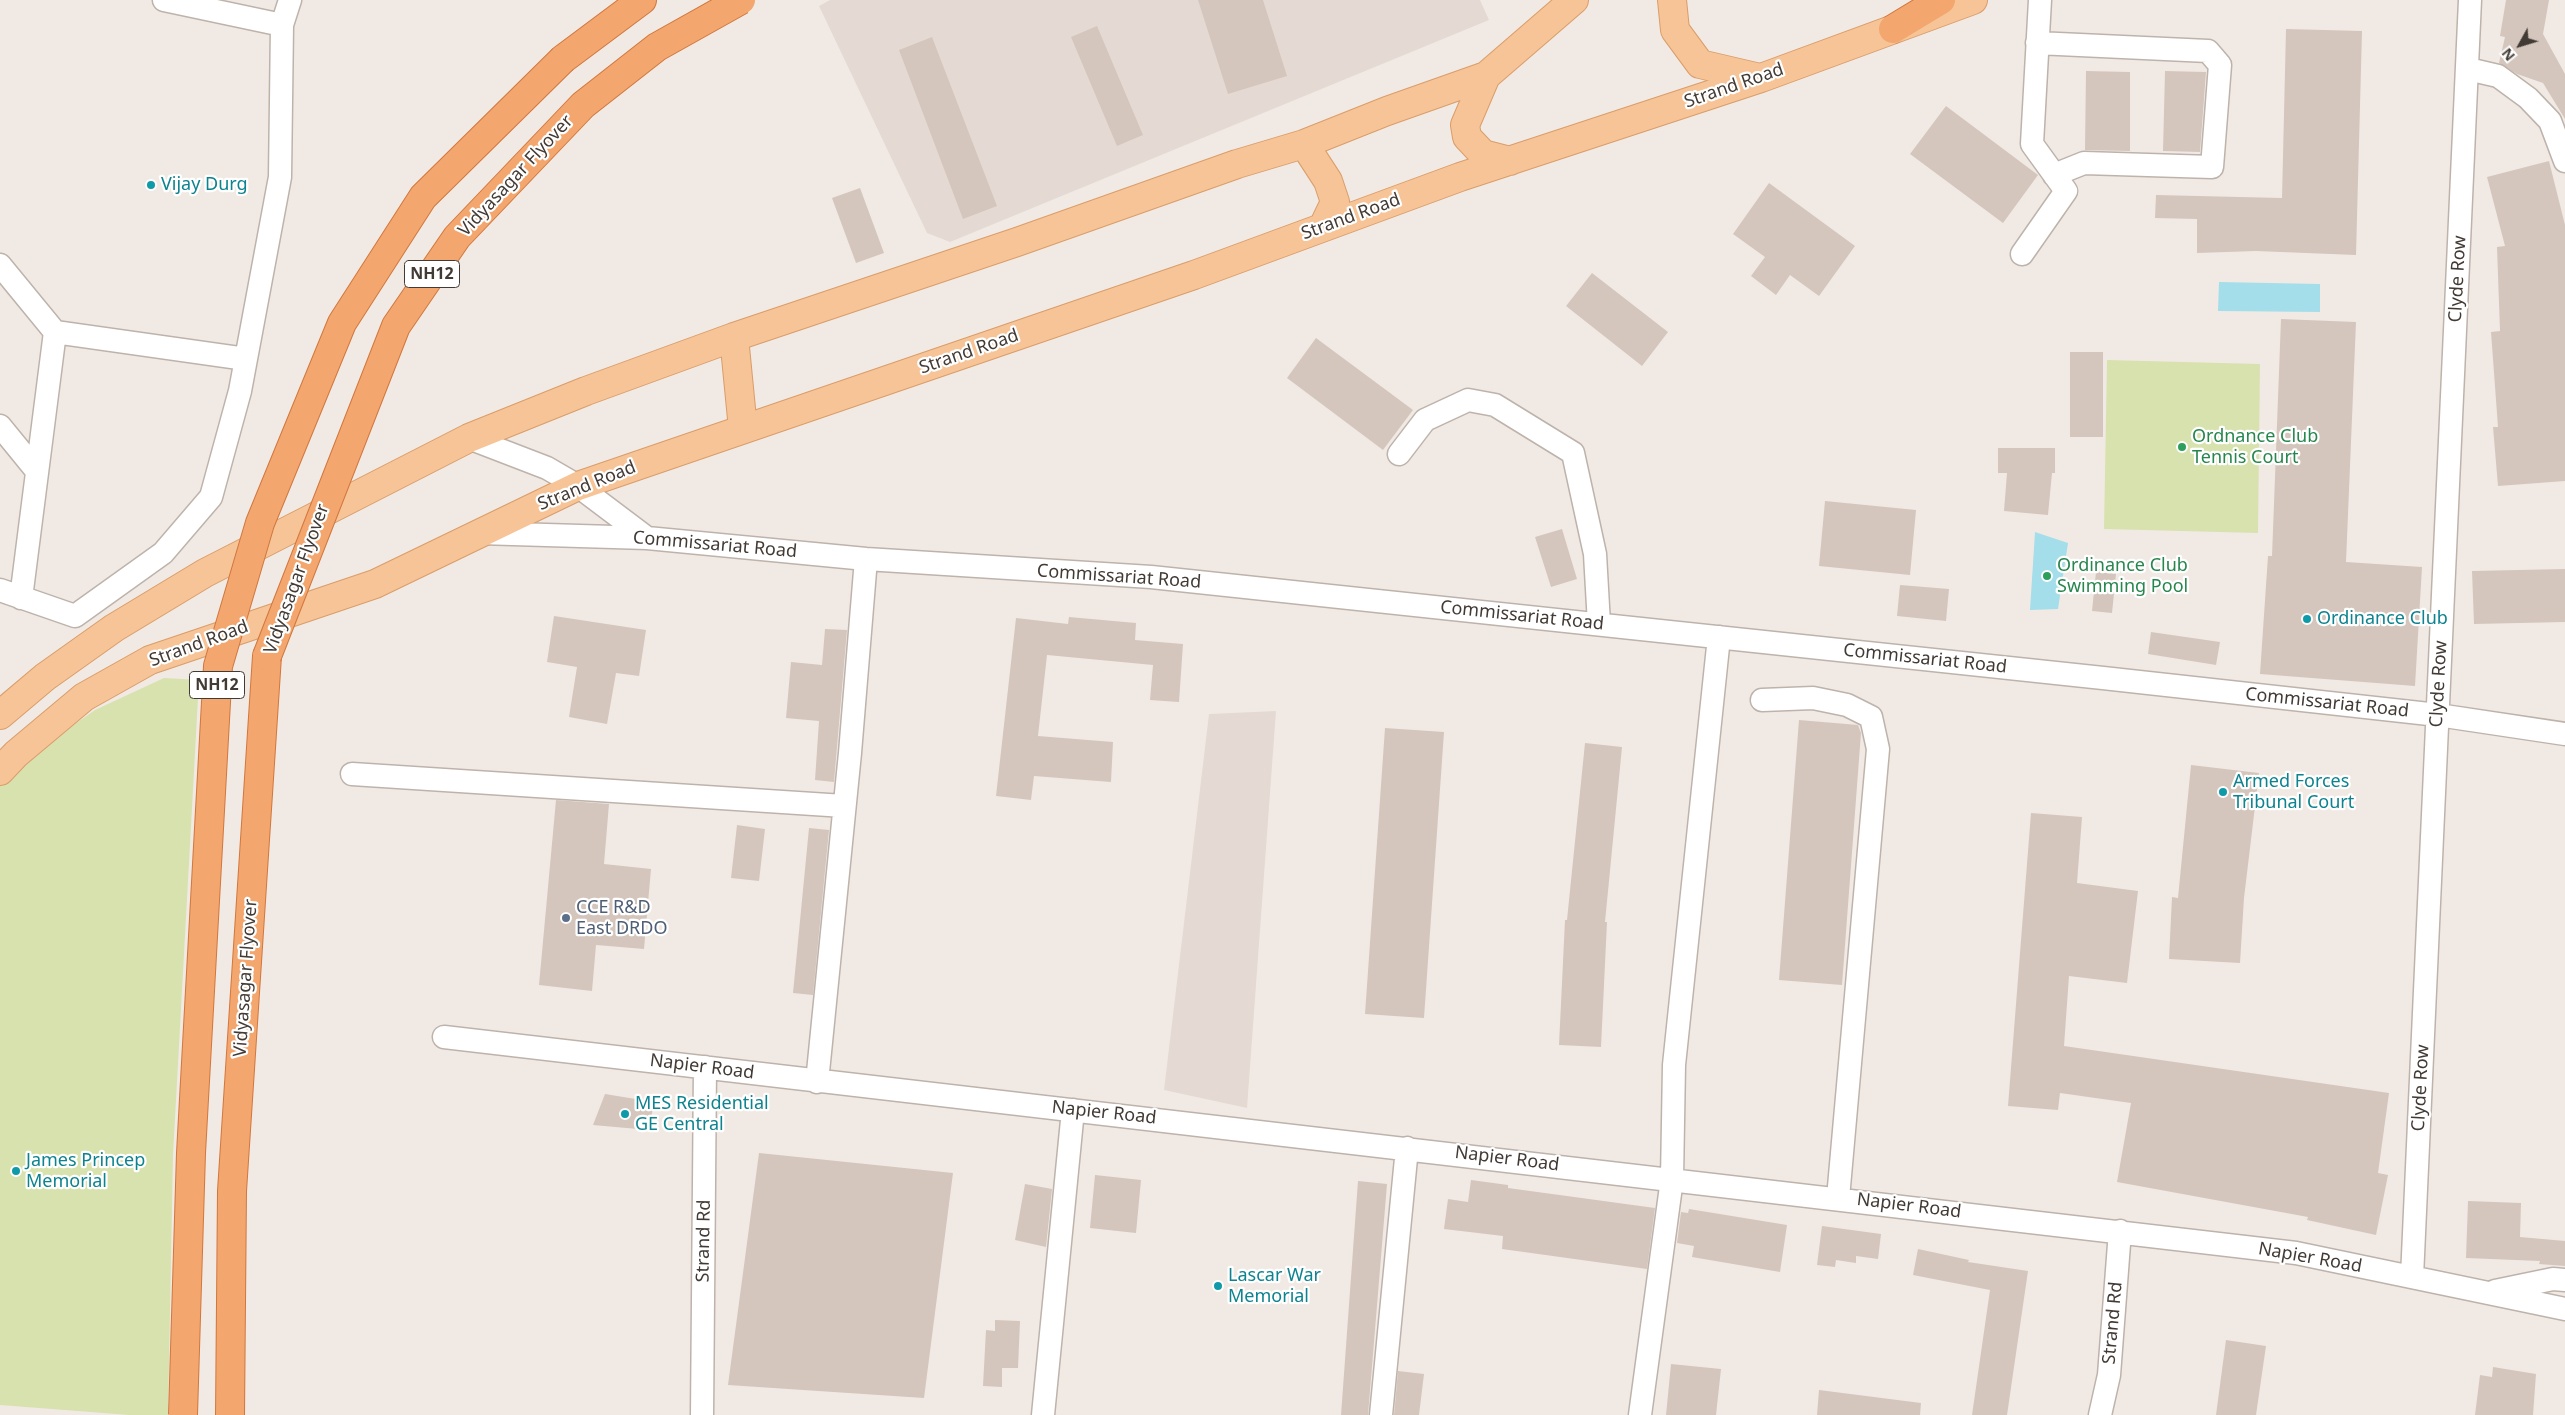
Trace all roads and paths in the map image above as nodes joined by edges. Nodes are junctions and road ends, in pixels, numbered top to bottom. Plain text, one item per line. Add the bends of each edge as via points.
1 (164, 0) edge
2 (290, 0) edge
3 (642, 0) edge
4 (741, 0) edge
5 (1574, 0) edge
6 (1672, 0) edge
7 (1942, 0) edge
8 (1973, 0) edge
9 (2040, 0) edge
10 (2470, 0) edge
11 (282, 25) junction
12 (1893, 29) junction
13 (2037, 43) junction
14 (2468, 69) junction
15 (1486, 76) junction
16 (1761, 78) junction
17 (2555, 112) edge
18 (1304, 144) junction
19 (1510, 161) junction
20 (2565, 161) edge
21 (2054, 175) junction
22 (1323, 227) junction
23 (2022, 254) dead end
24 (0, 265) edge
25 (55, 332) junction
26 (734, 337) junction
27 (246, 359) junction
28 (0, 426) edge
29 (743, 429) junction
30 (469, 438) junction
31 (1399, 454) dead end
32 (36, 470) junction
33 (578, 486) junction
34 (476, 533) junction
35 (647, 538) junction
36 (866, 559) junction
37 (0, 590) edge
38 (21, 598) junction
39 (1599, 624) junction
40 (1719, 637) junction
41 (1762, 700) dead end
42 (0, 715) edge
43 (2438, 715) junction
44 (2565, 734) edge
45 (0, 771) edge
46 (352, 774) dead end
47 (844, 806) junction
48 (444, 1037) dead end
49 (705, 1067) junction
50 (817, 1082) junction
51 (1073, 1110) junction
52 (1407, 1148) junction
53 (1672, 1179) junction
54 (1838, 1198) junction
55 (2120, 1230) junction
56 (2412, 1277) junction
57 (2565, 1280) edge
58 (2485, 1292) junction
59 (2565, 1309) edge
60 (183, 1415) edge
61 (230, 1415) edge
62 (702, 1415) edge
63 (1043, 1415) edge
64 (1381, 1415) edge
65 (1640, 1415) edge
66 (2100, 1415) edge

1 - 11 street
2 - 11 street
3 - 60 highway, NH12, bridge via 562,59 423,197 342,323 260,523 218,666 191,1154
4 - 61 highway, Vidyasagar Flyover / NH12, bridge via 657,47 583,105 457,237 396,326 267,656 232,1191
5 - 15 main road
6 - 16 main road via 1675,30 1700,64
7 - 12 highway
8 - 12 main road, Strand Road
9 - 13 street
10 - 14 street, Clyde Row
11 - 27 street via 280,177
12 - 16 main road, Strand Road
13 - 21 street via 2032,144
13 - 21 street via 2208,51 2220,65 2212,166 2084,163
14 - 17 street via 2498,76 2528,98
14 - 43 street, Clyde Row
15 - 18 main road via 1387,110
15 - 19 main road via 1465,125 1467,137 1483,154
16 - 19 main road, Strand Road
17 - 20 street via 2550,121
18 - 22 main road via 1328,181 1334,202
18 - 26 main road via 1237,164 1008,246
19 - 22 main road, Strand Road
21 - 23 street via 2066,191
22 - 29 main road, Strand Road via 1194,275
24 - 25 street
25 - 27 street
25 - 32 street
26 - 29 main road
26 - 30 main road
27 - 38 street via 211,497 163,553 75,616
28 - 32 street
29 - 33 main road, Strand Road
30 - 33 street via 547,468
30 - 42 main road via 205,573 114,628 45,676
31 - 39 street via 1426,420 1468,400 1495,405 1573,453 1595,554
32 - 38 street
33 - 34 main road, Strand Road
33 - 35 street
34 - 35 street, Commissariat Road
34 - 45 main road, Strand Road via 374,584 150,660 84,697
35 - 36 street, Commissariat Road
36 - 39 street, Commissariat Road via 1151,577
36 - 47 street
37 - 38 street
39 - 40 street, Commissariat Road
40 - 43 street, Commissariat Road
40 - 53 street via 1674,1065
41 - 54 street via 1813,698 1847,705 1871,717 1878,749
43 - 44 street, Commissariat Road
43 - 56 street, Clyde Row
46 - 47 street
47 - 50 street
48 - 49 street, Napier Road
49 - 50 street, Napier Road
49 - 62 street, Strand Rd
50 - 51 street, Napier Road
51 - 52 street, Napier Road
51 - 63 street
52 - 53 street, Napier Road
52 - 64 street
53 - 54 street, Napier Road
53 - 65 street
54 - 55 street, Napier Road
55 - 56 street, Napier Road via 2296,1253
55 - 66 street, Strand Rd via 2109,1375
56 - 58 street, Napier Road
57 - 58 street via 2553,1279
58 - 59 street, Napier Road

